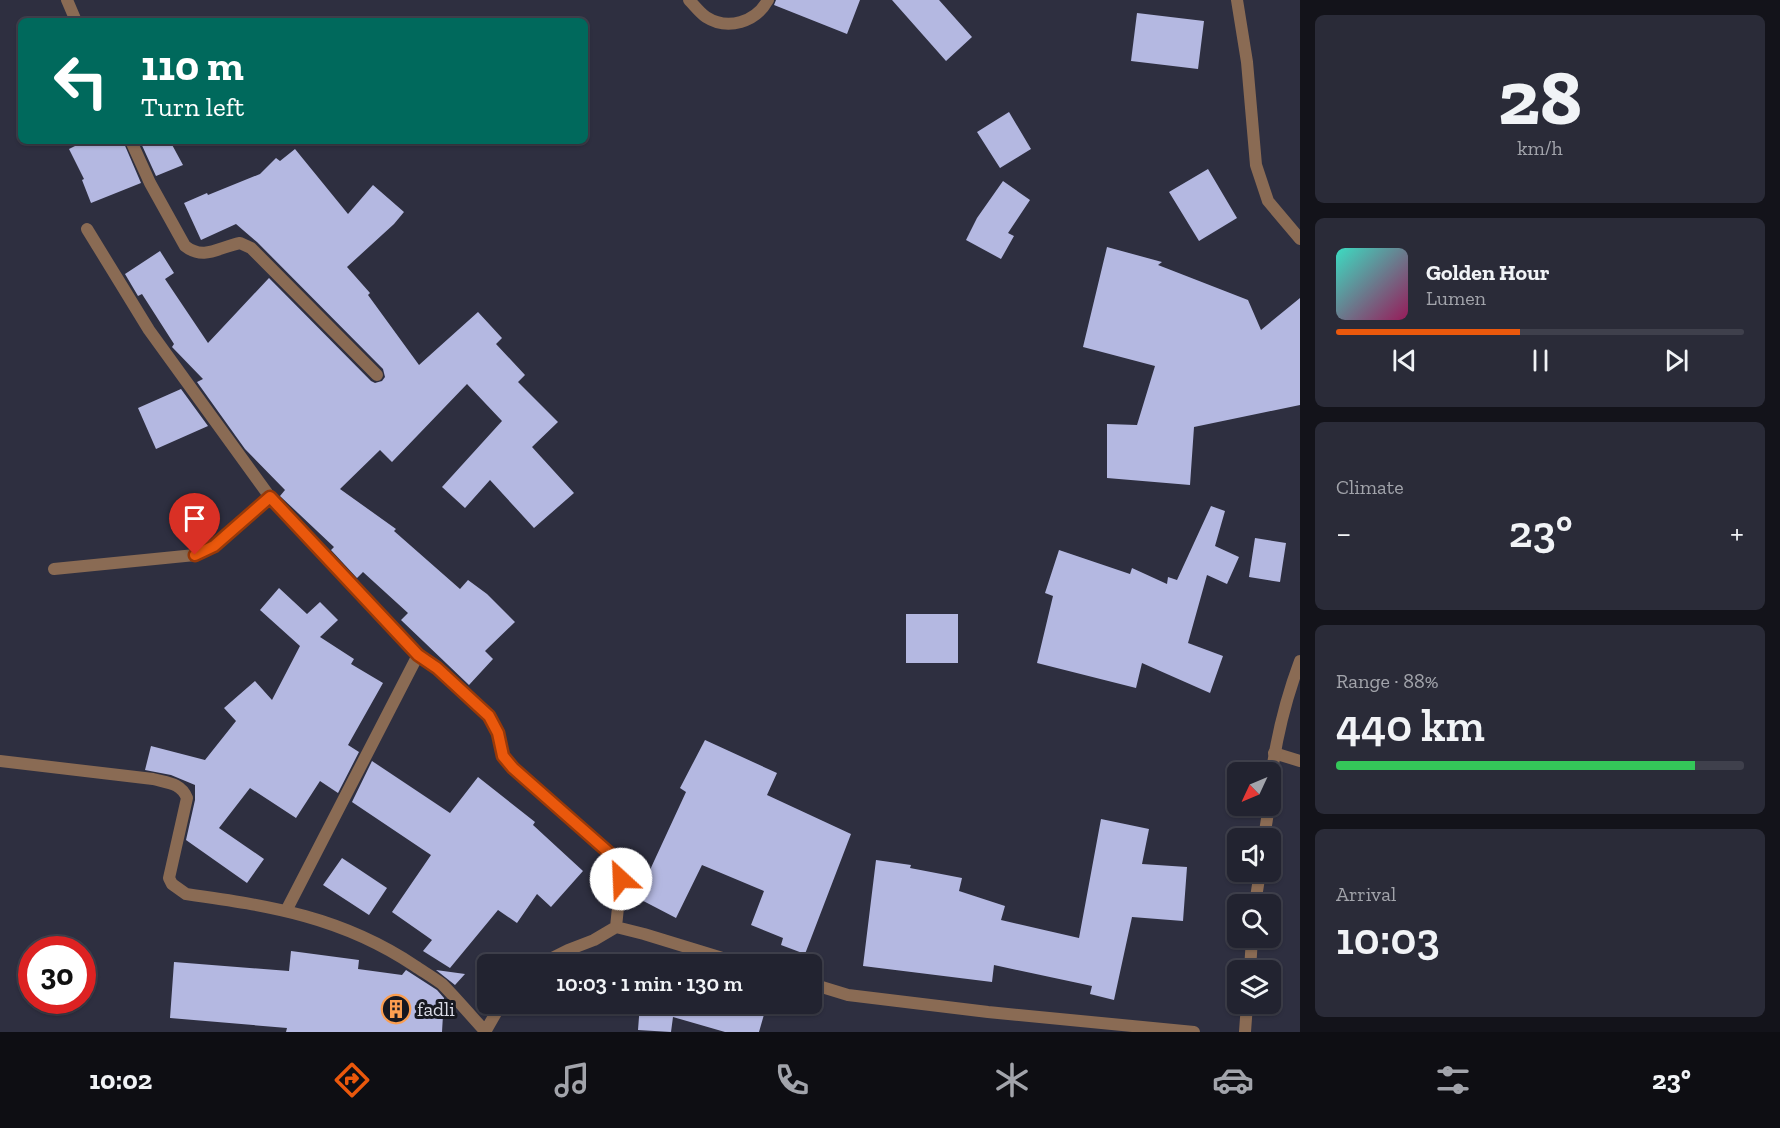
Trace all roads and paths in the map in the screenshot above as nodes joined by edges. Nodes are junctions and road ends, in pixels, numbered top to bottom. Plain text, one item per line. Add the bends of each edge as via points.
1 (67, 0) edge
2 (689, 0) edge
3 (768, 0) edge
4 (1237, 0) edge
5 (75, 18) edge
6 (132, 144) edge
7 (87, 229) dead end
8 (1300, 239) edge
9 (377, 375) dead end
10 (270, 497) junction
11 (54, 569) dead end
12 (418, 655) junction
13 (1300, 661) edge
14 (1274, 753) junction
15 (0, 761) edge
16 (1300, 761) edge
17 (1273, 762) edge
18 (286, 911) junction
19 (616, 927) junction
20 (562, 954) edge
21 (709, 954) edge
22 (822, 987) edge
23 (495, 1014) edge
24 (1246, 1014) edge
25 (485, 1032) edge
26 (1194, 1032) edge
27 (1245, 1032) edge

1 - 5 street
2 - 3 street via 706,17 728,24 745,22
4 - 8 street via 1256,165 1268,201
6 - 9 street via 185,246 194,253 206,254 240,243 251,248
7 - 10 street via 149,330
10 - 11 street via 205,552
10 - 12 street
12 - 18 street
12 - 19 street via 489,716 503,756 513,768 615,858 621,879
13 - 14 street
14 - 16 street
14 - 17 street
15 - 18 street via 177,784 187,798 169,878 172,884 186,894
18 - 25 street via 354,932 395,953 441,984
19 - 20 street
19 - 21 street
22 - 26 street via 848,995 988,1012
23 - 25 street
24 - 27 street

